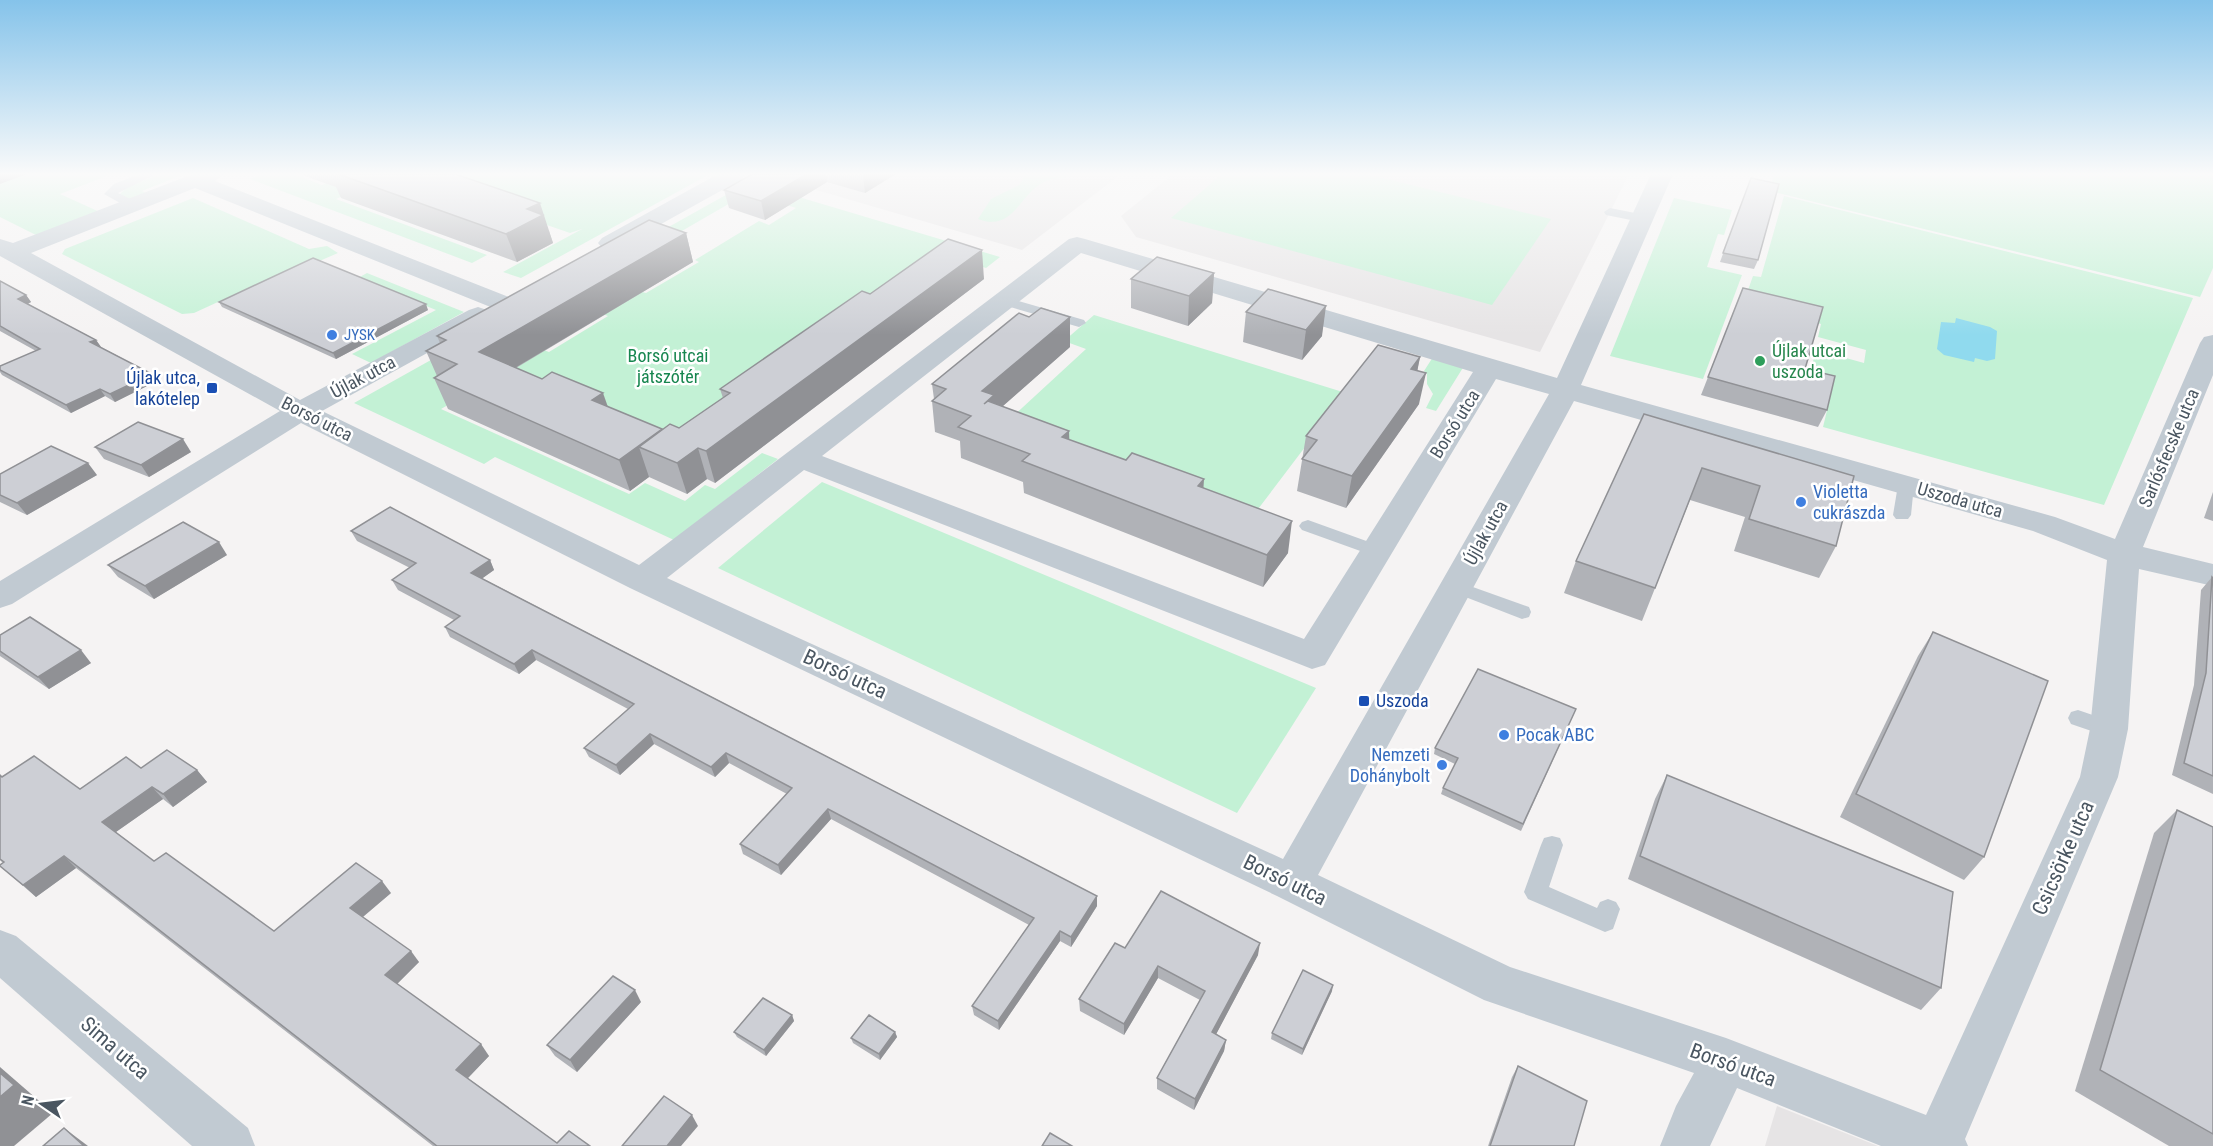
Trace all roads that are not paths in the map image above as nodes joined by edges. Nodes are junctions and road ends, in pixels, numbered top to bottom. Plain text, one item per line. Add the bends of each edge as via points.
1 (68, 227) edge
2 (323, 227) edge
3 (638, 227) edge
4 (1637, 227) edge
5 (6, 249) edge
6 (590, 254) edge
7 (526, 289) edge
8 (1005, 300) junction
9 (502, 303) junction
10 (1079, 323) dead end
11 (2213, 343) edge
12 (1490, 368) junction
13 (1566, 389) junction
14 (300, 411) junction
15 (801, 458) junction
16 (1906, 485) junction
17 (1902, 515) dead end
18 (1308, 526) dead end
19 (1377, 551) junction
20 (2124, 554) junction
21 (2213, 575) edge
22 (642, 580) junction
23 (1456, 587) junction
24 (0, 596) edge
25 (1522, 612) dead end
26 (1552, 845) dead end
27 (1292, 883) junction
28 (1608, 909) dead end
29 (0, 950) edge
30 (1726, 1061) junction
31 (1941, 1145) edge
32 (230, 1146) edge
33 (1684, 1146) edge

1 - 5 street
2 - 9 street
3 - 6 street
4 - 13 street, Újlak utca
5 - 14 street, Borsó utca
7 - 9 street, Újlak utca
8 - 10 lane
8 - 12 street, Borsó utca via 1077,244
8 - 15 street, Borsó utca
9 - 14 street, Újlak utca
11 - 20 street, Sarlósfecske utca
12 - 13 street, Borsó utca
12 - 19 street, Borsó utca
13 - 16 street, Uszoda utca
13 - 23 street, Újlak utca
14 - 22 street, Borsó utca
14 - 24 street, Újlak utca
15 - 19 street, Borsó utca via 1312,656
15 - 22 street, Borsó utca
16 - 17 lane
16 - 20 street, Uszoda utca via 2044,524
18 - 19 lane
20 - 21 street, Uszoda utca
20 - 31 street, Csicsörke utca via 2094,723 2099,777
22 - 27 street, Borsó utca
23 - 25 lane
23 - 27 street, Újlak utca
26 - 28 lane via 1536,892 1605,922
27 - 30 street, Borsó utca via 1500,986
29 - 32 street, Sima utca
30 - 31 street, Borsó utca
30 - 33 street

